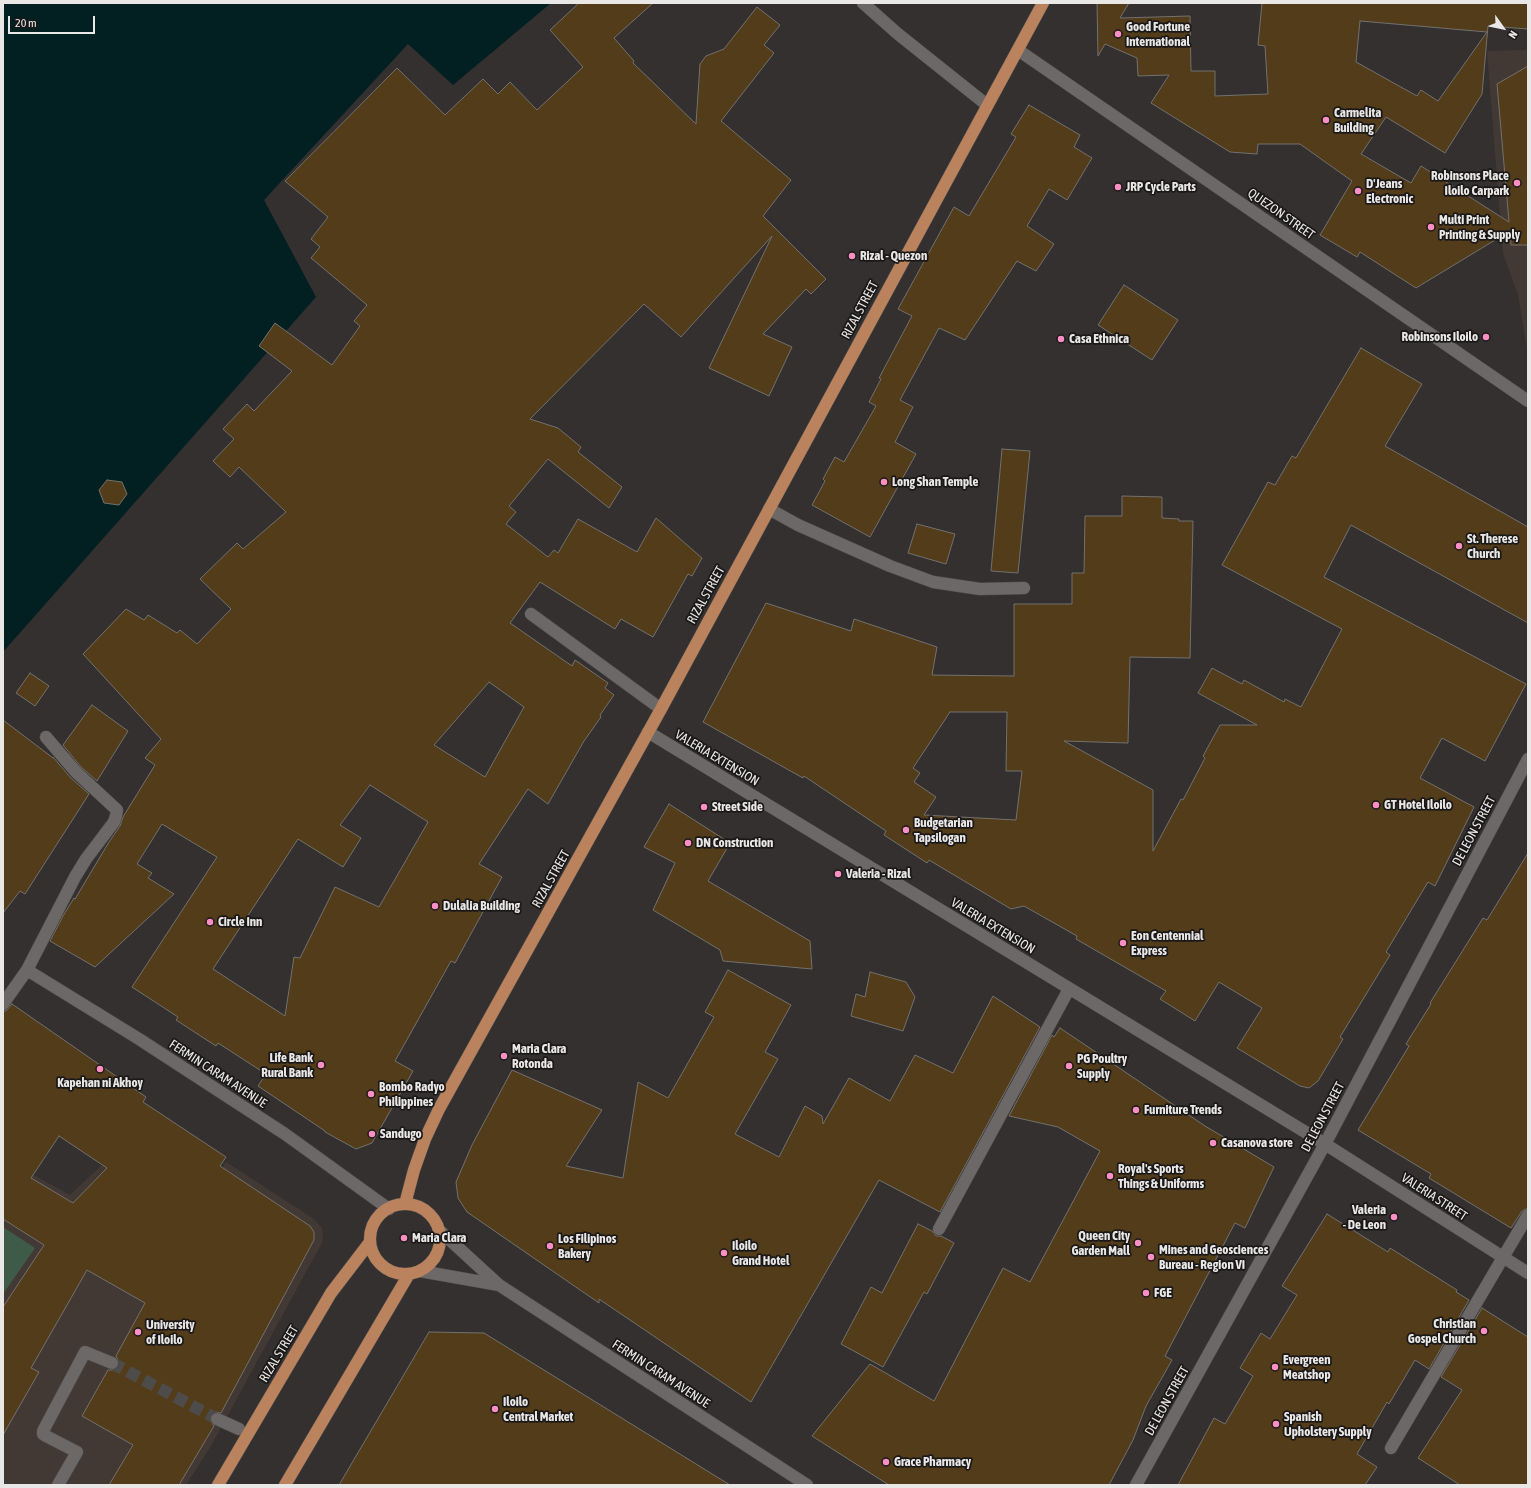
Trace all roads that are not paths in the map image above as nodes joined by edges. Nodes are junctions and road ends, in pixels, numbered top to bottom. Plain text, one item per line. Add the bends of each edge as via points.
1 (862, 3) edge
2 (1043, 3) edge
3 (1018, 50) junction
4 (987, 105) junction
5 (1528, 401) edge
6 (769, 508) junction
7 (1024, 588) dead end
8 (531, 614) dead end
9 (660, 708) junction
10 (648, 732) junction
11 (46, 737) dead end
12 (1528, 759) edge
13 (27, 970) junction
14 (1069, 989) junction
15 (3, 1004) edge
16 (1325, 1144) junction
17 (405, 1204) junction
18 (388, 1209) junction
19 (1528, 1215) edge
20 (939, 1229) dead end
21 (439, 1230) junction
22 (370, 1242) junction
23 (1504, 1258) junction
24 (414, 1273) junction
25 (1528, 1273) edge
26 (500, 1285) junction
27 (112, 1363) tunnel mouth
28 (217, 1419) tunnel mouth
29 (239, 1429) dead end
30 (1390, 1448) dead end
31 (801, 1483) edge
32 (58, 1485) edge
33 (218, 1485) edge
34 (285, 1485) edge
35 (1136, 1485) edge

1 - 4 street
2 - 3 main road, RIZAL STREET
3 - 4 main road, RIZAL STREET
3 - 5 street, QUEZON STREET
4 - 6 main road, RIZAL STREET
6 - 7 street via 798,525 933,582 980,588
6 - 9 main road, RIZAL STREET
8 - 9 street
9 - 10 main road, RIZAL STREET
10 - 14 street, VALERIA EXTENSION
10 - 17 main road, RIZAL STREET via 439,1109 425,1139
11 - 13 street via 76,772 116,810 116,816 75,877
12 - 16 street, DE LEON STREET
13 - 15 street
13 - 18 street, FERMIN CARAM AVENUE via 139,1039 284,1134
14 - 16 street, VALERIA EXTENSION
14 - 20 street
16 - 23 street, VALERIA STREET
16 - 35 street, DE LEON STREET
17 - 18 main road
17 - 21 main road via 417,1206 427,1212 435,1220
18 - 22 main road via 376,1222
19 - 23 street
21 - 24 main road via 439,1250 428,1266
21 - 26 street, FERMIN CARAM AVENUE
22 - 24 main road via 376,1259 389,1271
22 - 33 main road, RIZAL STREET via 331,1293
23 - 25 street, VALERIA STREET
23 - 30 street
24 - 26 street, FERMIN CARAM AVENUE
24 - 34 main road
26 - 31 street, FERMIN CARAM AVENUE
27 - 32 street via 85,1352 43,1431 46,1436 77,1452
28 - 29 street

